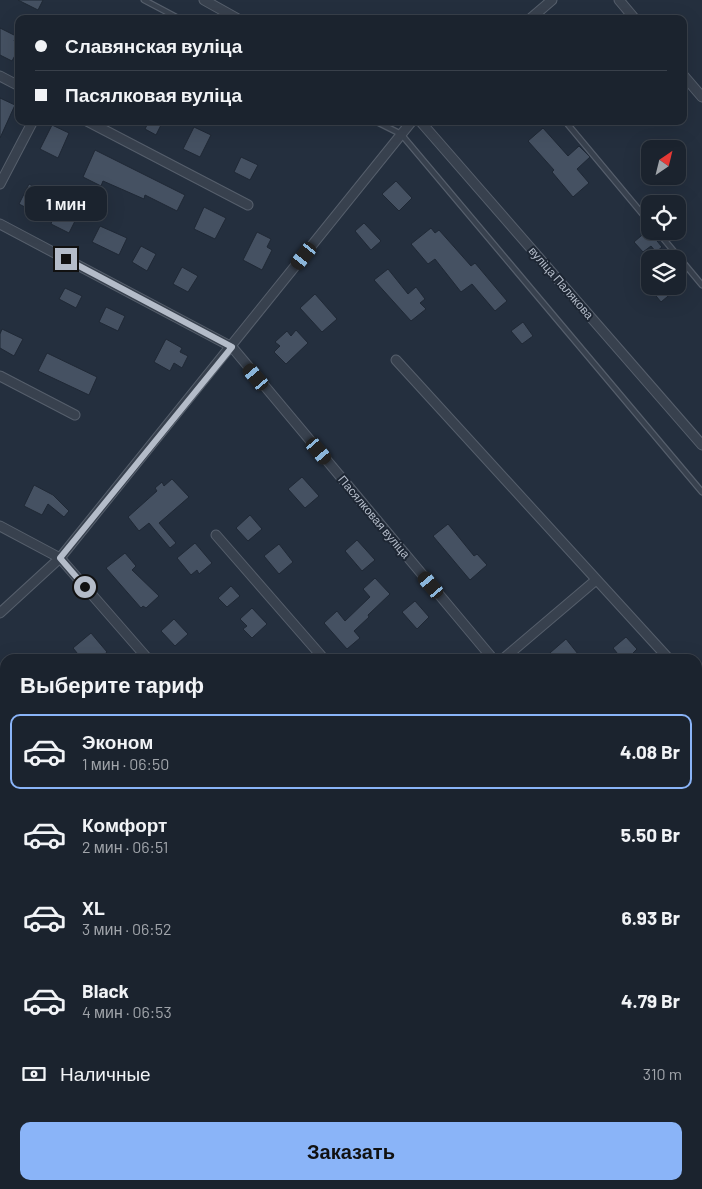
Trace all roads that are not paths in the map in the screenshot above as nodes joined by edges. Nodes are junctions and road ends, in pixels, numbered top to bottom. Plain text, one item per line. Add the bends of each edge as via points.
1 (144, 0) edge
2 (204, 0) edge
3 (552, 0) edge
4 (619, 0) edge
5 (172, 15) edge
6 (231, 15) edge
7 (535, 15) edge
8 (632, 15) edge
9 (0, 76) edge
10 (687, 80) edge
11 (15, 84) edge
12 (702, 97) edge
13 (31, 125) edge
14 (95, 125) edge
15 (384, 125) edge
16 (409, 125) edge
17 (423, 125) edge
18 (568, 125) edge
19 (401, 134) junction
20 (0, 184) edge
21 (248, 205) dead end
22 (641, 212) edge
23 (0, 224) edge
24 (664, 240) edge
25 (702, 285) edge
26 (232, 347) junction
27 (396, 360) dead end
28 (0, 376) edge
29 (75, 415) dead end
30 (702, 445) edge
31 (702, 492) edge
32 (0, 526) edge
33 (216, 535) dead end
34 (60, 558) junction
35 (596, 580) junction
36 (0, 614) edge
37 (144, 654) edge
38 (320, 654) edge
39 (489, 654) edge
40 (509, 654) edge
41 (664, 654) edge

1 - 5 lane
2 - 6 street
3 - 7 street
4 - 8 street
9 - 11 street
10 - 12 street
13 - 20 street
14 - 21 street
15 - 19 lane
16 - 19 street
17 - 30 street, вуліца Палякова
18 - 22 lane
19 - 26 street
19 - 31 lane
23 - 26 street, Пасялковая вуліца
24 - 25 lane
26 - 34 street
26 - 39 street, Пасялковая вуліца
27 - 35 street
28 - 29 street
32 - 34 street
33 - 38 street
34 - 36 street
34 - 37 street
35 - 40 street
35 - 41 street

